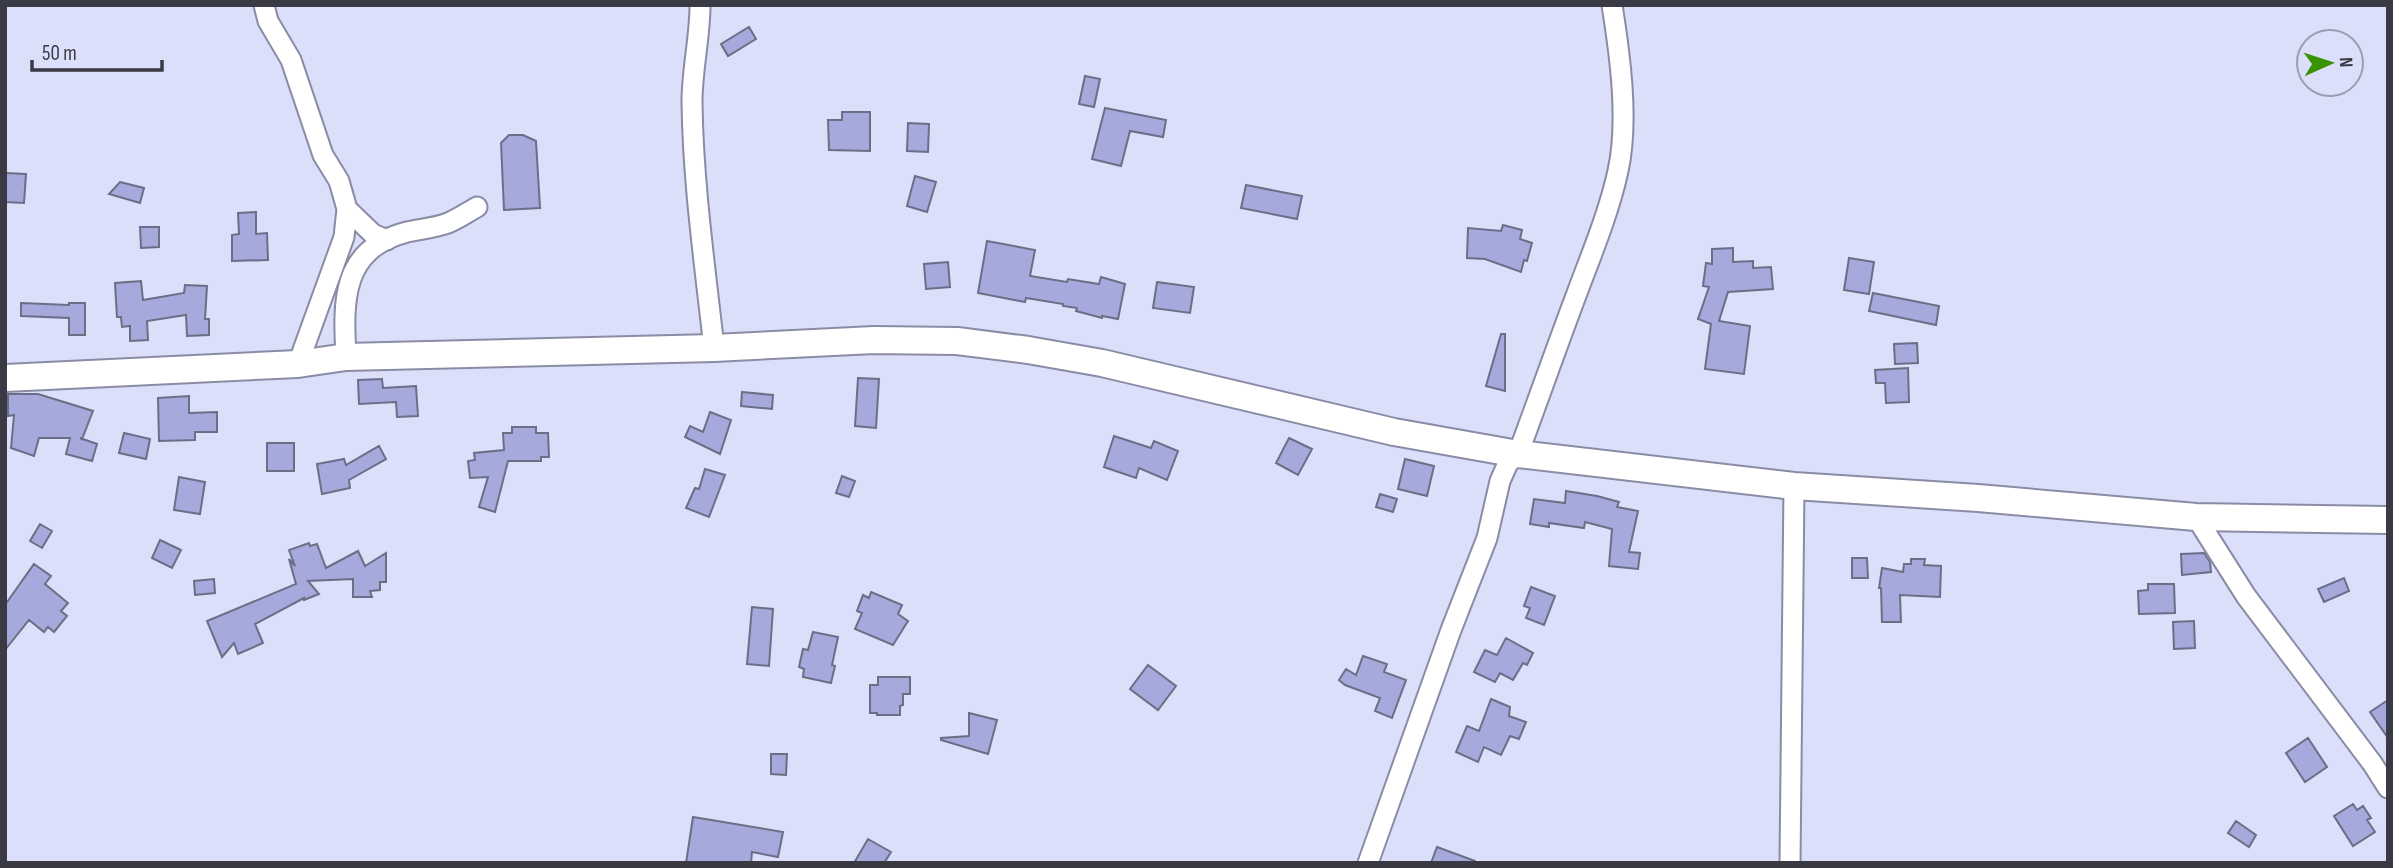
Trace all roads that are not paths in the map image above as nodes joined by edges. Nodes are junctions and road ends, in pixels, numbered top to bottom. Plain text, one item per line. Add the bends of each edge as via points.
1 (250, 5) edge
2 (700, 5) edge
3 (1612, 5) edge
4 (266, 13) edge
5 (477, 207) dead end
6 (347, 209) junction
7 (387, 240) junction
8 (714, 348) junction
9 (345, 357) junction
10 (298, 363) junction
11 (5, 378) edge
12 (1518, 454) junction
13 (1794, 486) junction
14 (2196, 517) junction
15 (2388, 520) edge
16 (2388, 788) edge
17 (1368, 863) edge
18 (1790, 863) edge

1 - 4 street
2 - 8 street via 692,99 696,194
3 - 12 street via 1622,103 1618,170
4 - 6 street via 291,60
5 - 7 street via 450,222
6 - 7 street via 373,234
6 - 10 street via 344,237
7 - 9 street via 358,260 351,276
8 - 9 street
8 - 12 street via 874,340 957,341 1028,350 1161,376 1394,432
9 - 10 street
10 - 11 street
12 - 13 street
12 - 17 street via 1500,481 1487,538
13 - 14 street
13 - 18 street
14 - 15 street
14 - 16 street via 2246,596

